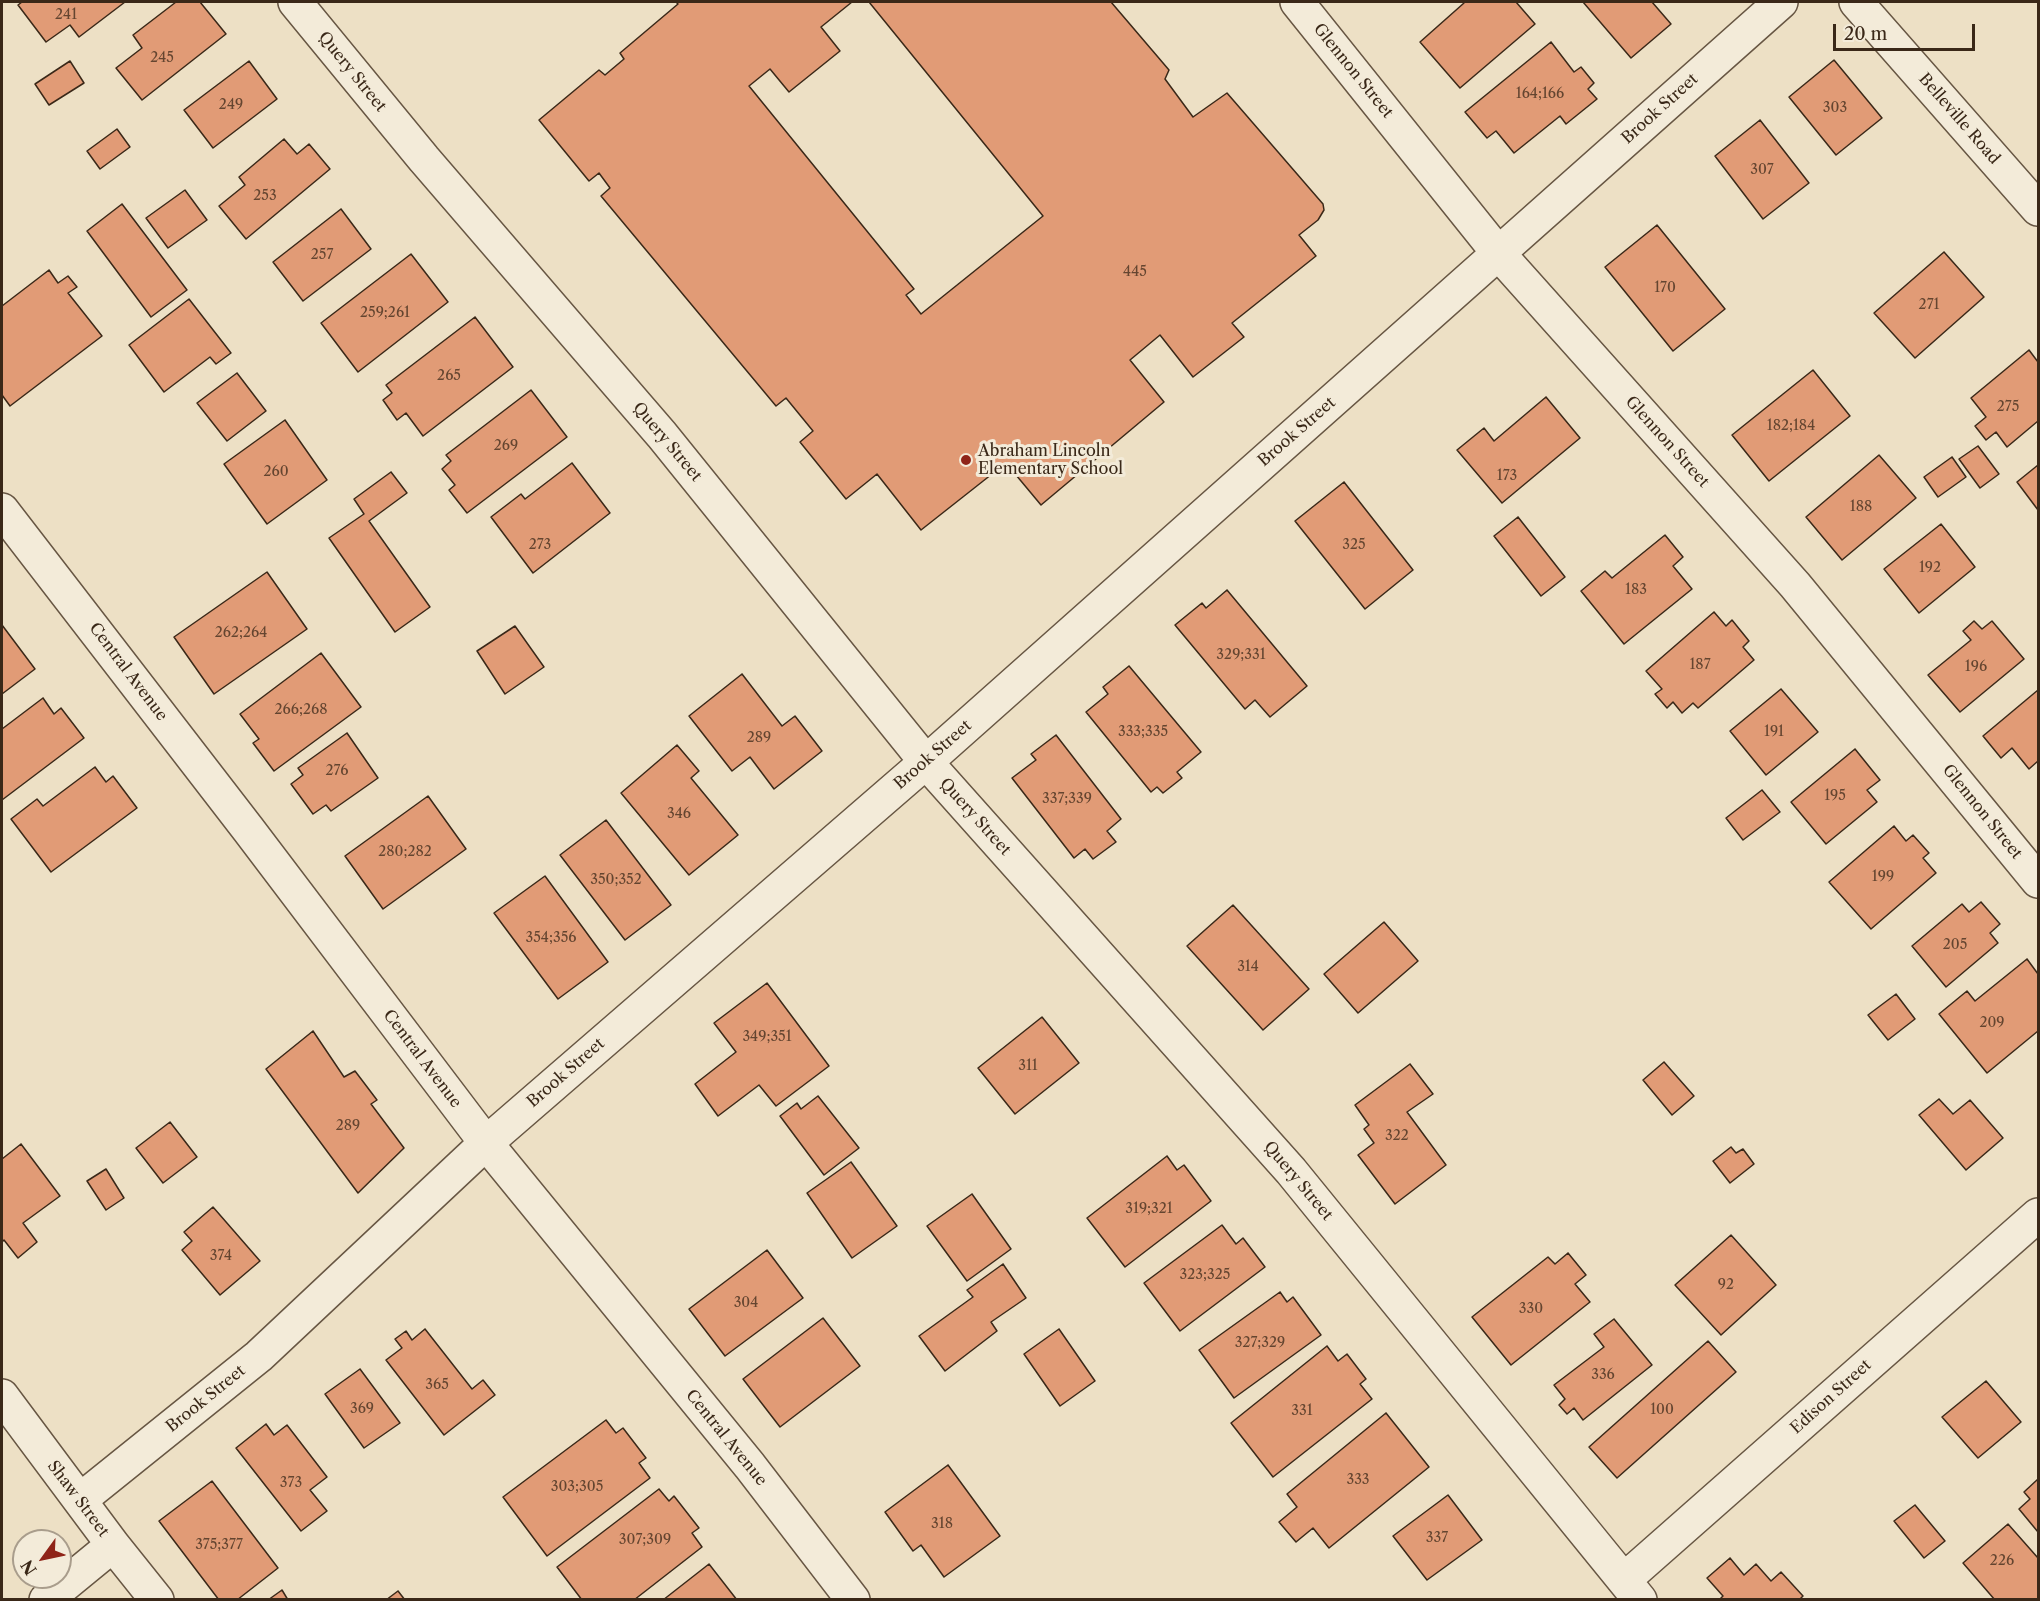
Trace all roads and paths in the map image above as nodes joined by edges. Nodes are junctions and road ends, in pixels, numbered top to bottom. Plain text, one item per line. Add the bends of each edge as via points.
1 (295, 2) edge
2 (1297, 2) edge
3 (1781, 2) edge
4 (1856, 2) edge
5 (2038, 209) edge
6 (1499, 254) junction
7 (2, 510) edge
8 (926, 762) junction
9 (2038, 881) edge
10 (486, 1143) junction
11 (2038, 1215) edge
12 (2, 1396) edge
13 (80, 1500) junction
14 (113, 1545) junction
15 (1632, 1590) edge
16 (46, 1599) edge
17 (157, 1599) edge
18 (853, 1599) edge

1 - 8 street, Query Street via 424,159 662,435
2 - 6 street, Glennon Street
3 - 6 street, Brook Street
4 - 5 street, Belleville Road
6 - 8 street, Brook Street
6 - 9 street, Glennon Street via 1795,585
7 - 10 street, Central Avenue
8 - 10 street, Brook Street
8 - 15 street, Query Street via 1291,1171
10 - 13 street, Brook Street via 260,1356
10 - 18 street, Central Avenue via 750,1466
11 - 15 street, Edison Street
12 - 13 street, Shaw Street
13 - 14 street, Shaw Street
14 - 16 street
14 - 17 street, Shaw Street

